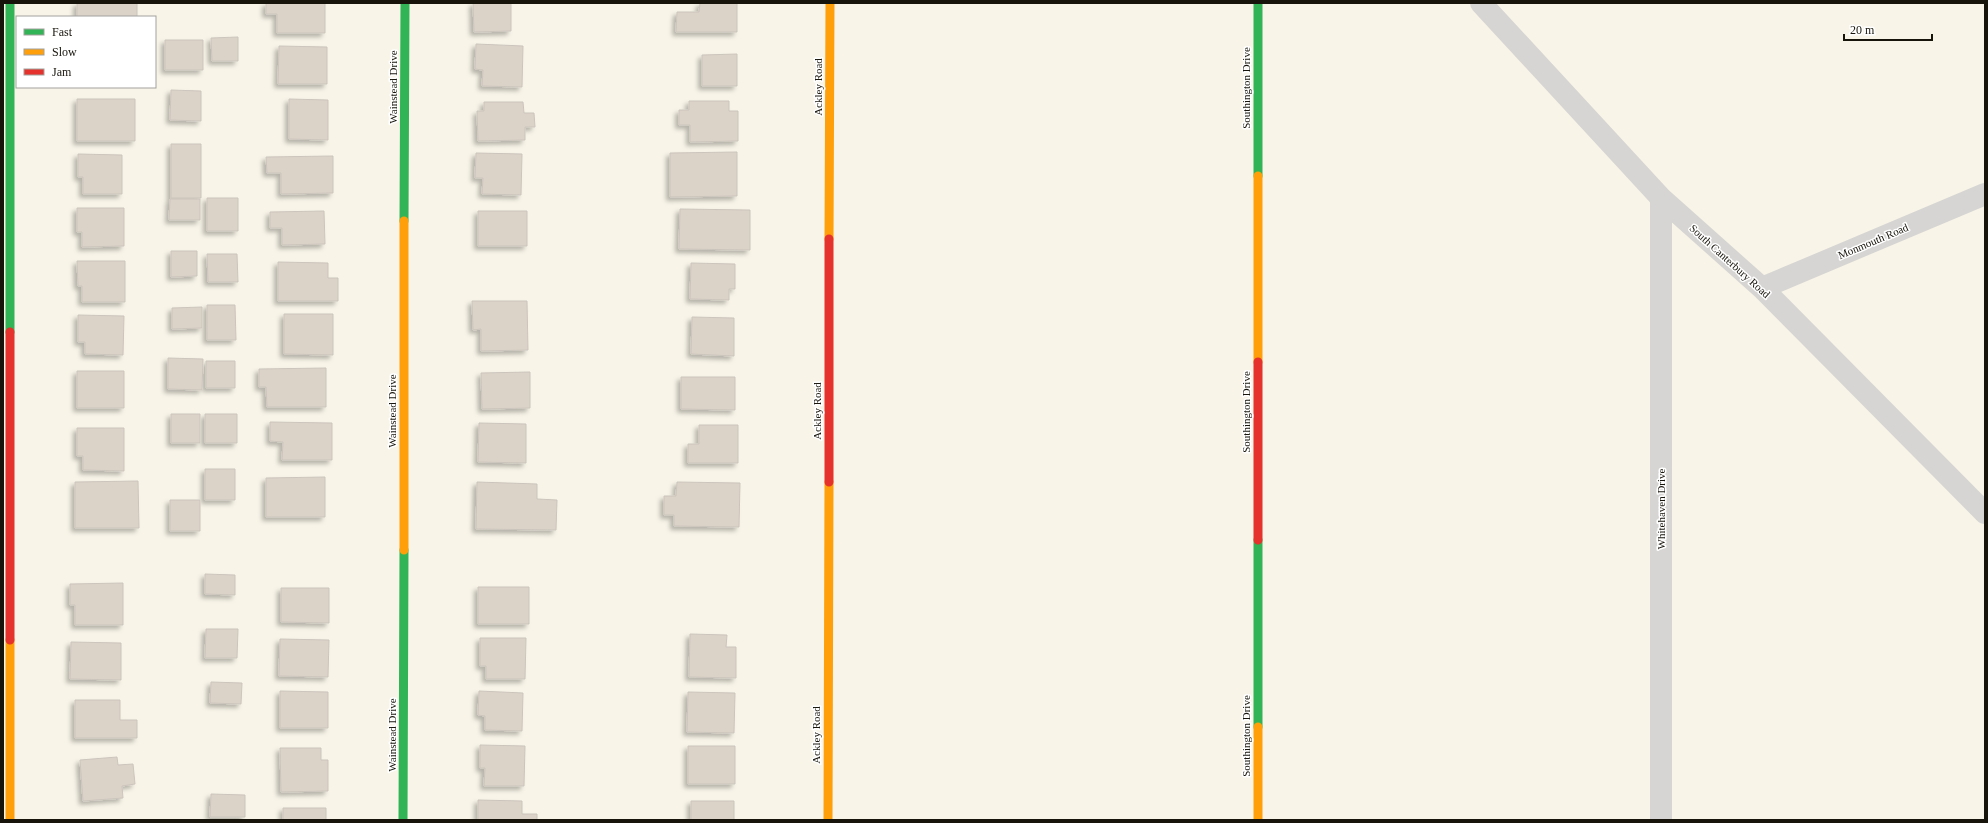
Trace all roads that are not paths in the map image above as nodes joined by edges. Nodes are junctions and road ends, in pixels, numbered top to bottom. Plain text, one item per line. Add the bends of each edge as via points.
1 (10, 3) edge
2 (405, 3) edge
3 (830, 3) edge
4 (1258, 3) edge
5 (1481, 3) edge
6 (1985, 194) edge
7 (1661, 198) junction
8 (1762, 288) junction
9 (1985, 514) edge
10 (10, 820) edge
11 (403, 820) edge
12 (828, 820) edge
13 (1258, 820) edge
14 (1661, 820) edge

1 - 10 street
2 - 11 street, Wainstead Drive
3 - 12 street, Ackley Road
4 - 13 street, Southington Drive
5 - 7 street, South Canterbury Road
6 - 8 street, Monmouth Road
7 - 8 street, South Canterbury Road
7 - 14 street, Whitehaven Drive
8 - 9 street, South Canterbury Road

